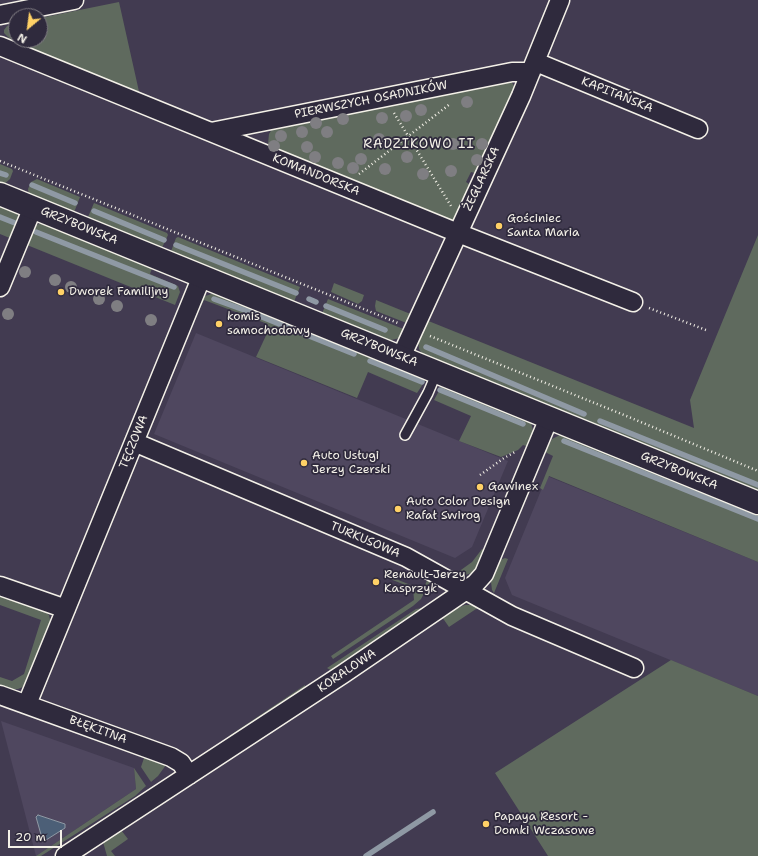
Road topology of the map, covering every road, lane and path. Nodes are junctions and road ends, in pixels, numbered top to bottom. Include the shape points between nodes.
1 (74, 0) edge
2 (560, 0) edge
3 (0, 15) edge
4 (0, 46) edge
5 (534, 67) junction
6 (388, 96) junction
7 (451, 103) dead end
8 (698, 129) dead end
9 (212, 132) junction
10 (408, 137) junction
11 (0, 160) edge
12 (345, 186) junction
13 (0, 194) edge
14 (33, 207) junction
15 (460, 228) junction
16 (202, 276) junction
17 (0, 287) edge
18 (633, 302) joint
19 (414, 329) junction
20 (706, 330) dead end
21 (401, 357) junction
22 (437, 372) junction
23 (549, 418) junction
24 (405, 434) dead end
25 (134, 442) junction
26 (519, 451) dead end
27 (758, 471) edge
28 (480, 475) dead end
29 (758, 503) edge
30 (0, 586) edge
31 (466, 591) junction
32 (66, 609) junction
33 (634, 668) dead end
34 (0, 695) edge
35 (27, 704) junction
36 (189, 775) junction
37 (65, 856) edge

1 - 3 street
2 - 5 street, ŻEGLARSKA
4 - 9 street, KOMANDORSKA
5 - 6 street, PIERWSZYCH OSADNIKÓW
5 - 8 street, KAPITAŃSKA
5 - 15 street, ŻEGLARSKA
6 - 9 street, PIERWSZYCH OSADNIKÓW
6 - 10 path via 390,106
7 - 10 path
9 - 12 street, KOMANDORSKA
10 - 12 path
10 - 15 path via 458,218
11 - 19 path
12 - 15 street, KOMANDORSKA
13 - 14 street, GRZYBOWSKA
14 - 16 street, GRZYBOWSKA
14 - 17 street
15 - 18 street, KOMANDORSKA
15 - 19 street, ŻEGLARSKA
16 - 21 street, GRZYBOWSKA
16 - 25 street, TĘCZOWA
18 - 20 path
19 - 21 street, ŻEGLARSKA
19 - 27 path
21 - 22 street, GRZYBOWSKA
22 - 23 street, GRZYBOWSKA
22 - 24 lane
23 - 29 street, GRZYBOWSKA
23 - 31 street, KORALOWA via 484,574
25 - 31 street, TURKUSOWA via 406,557
25 - 32 street, TĘCZOWA
26 - 28 path
30 - 32 street
31 - 33 street, TURKUSOWA via 512,616
31 - 36 street, KORALOWA
32 - 35 street, TĘCZOWA
34 - 35 street, BŁĘKITNA
35 - 36 street, BŁĘKITNA via 171,757 181,763
36 - 37 street, KORALOWA

